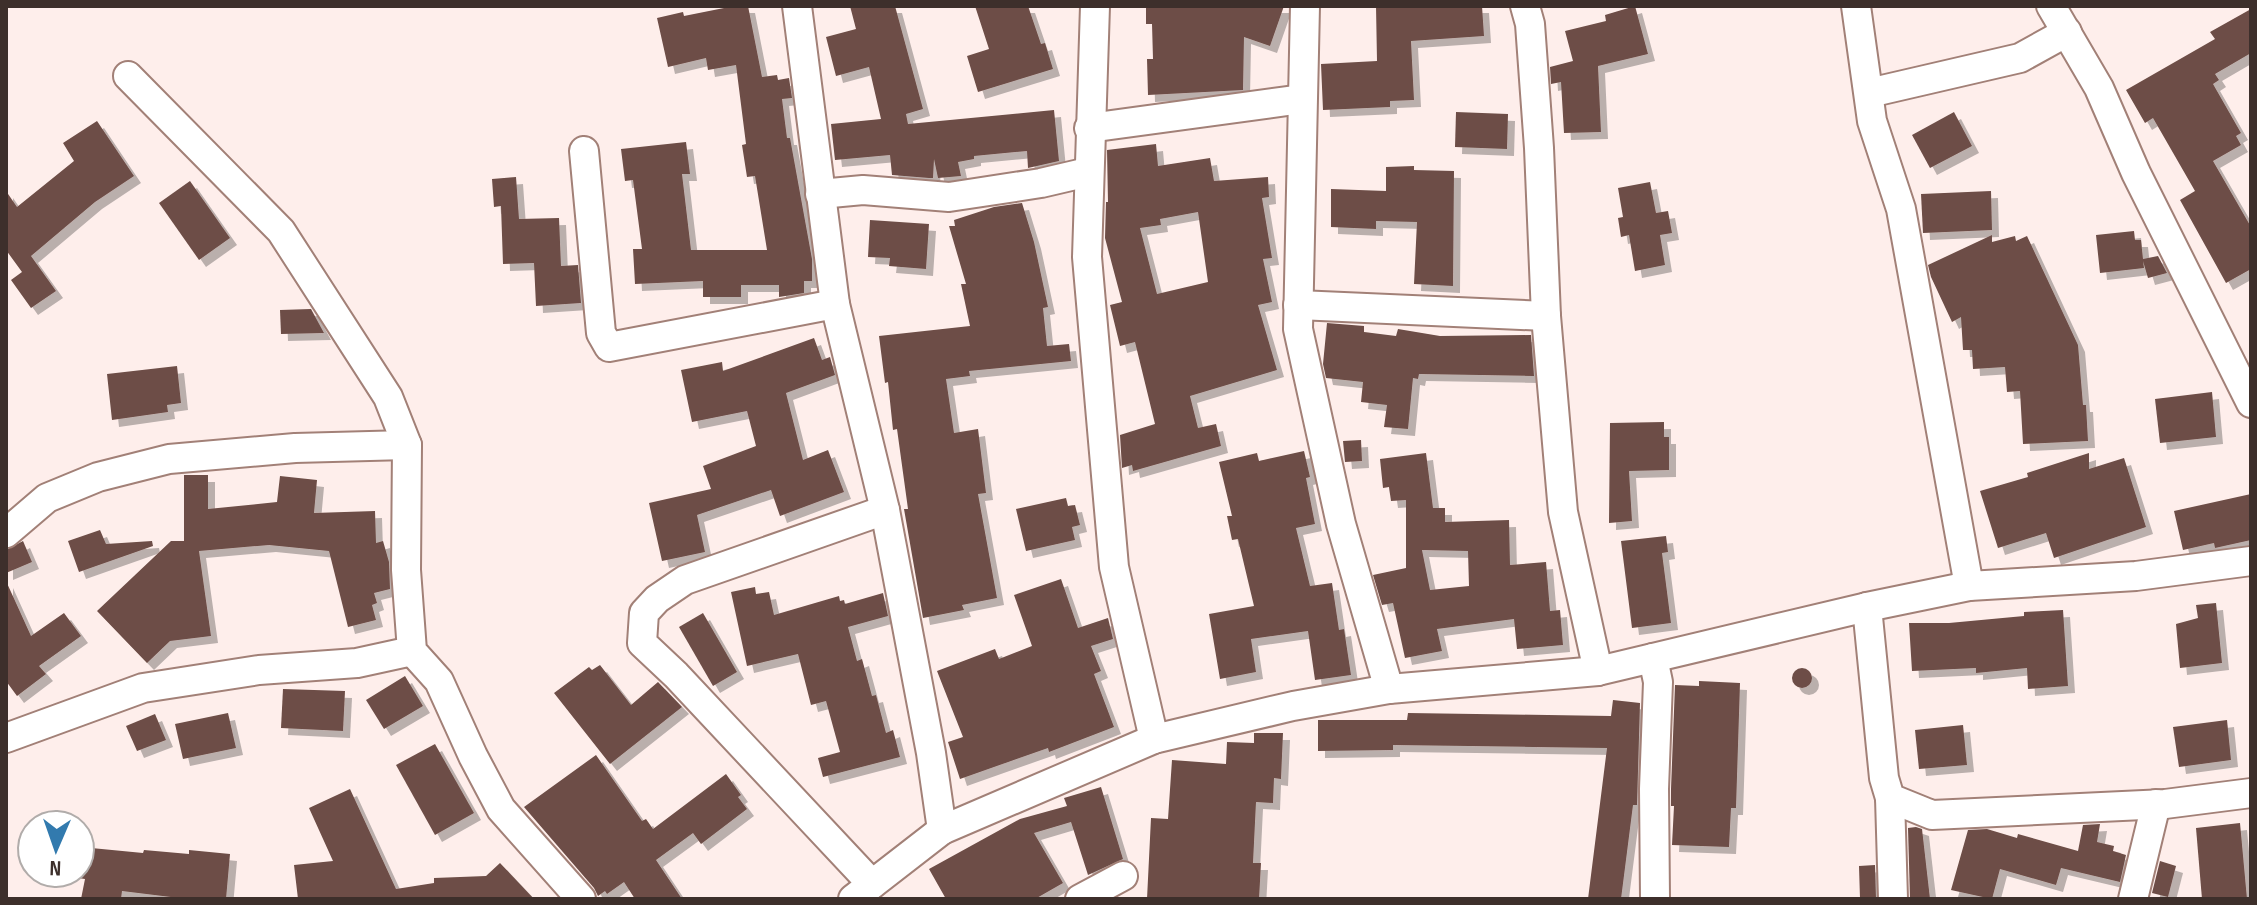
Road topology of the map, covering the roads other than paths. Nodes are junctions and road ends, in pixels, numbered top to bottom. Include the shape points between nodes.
1 (797, 6) edge
2 (1095, 6) edge
3 (1305, 6) edge
4 (1525, 6) edge
5 (1856, 6) edge
6 (2051, 6) edge
7 (2067, 32) junction
8 (128, 76) dead end
9 (1869, 93) junction
10 (1302, 99) junction
11 (1089, 128) junction
12 (584, 151) dead end
13 (1088, 172) junction
14 (820, 194) junction
15 (835, 304) junction
16 (1298, 305) junction
17 (1546, 316) junction
18 (2251, 403) edge
19 (407, 445) junction
20 (885, 510) junction
21 (6, 533) edge
22 (2251, 561) edge
23 (1969, 586) junction
24 (1867, 607) junction
25 (412, 651) junction
26 (1653, 658) junction
27 (1598, 671) junction
28 (1389, 689) junction
29 (6, 738) edge
30 (1154, 739) junction
31 (2251, 793) edge
32 (1890, 798) junction
33 (2156, 804) junction
34 (942, 830) junction
35 (1123, 876) dead end
36 (863, 892) edge
37 (1655, 898) edge
38 (581, 899) edge
39 (1080, 899) edge
40 (1893, 899) edge
41 (2133, 899) edge

1 - 14 street
2 - 11 street
3 - 10 street
4 - 17 street via 1539,148
5 - 9 street
6 - 7 street
7 - 9 street via 2020,58
7 - 18 street
8 - 19 street via 281,231 388,397
9 - 23 street via 1872,121 1901,209
10 - 11 street
10 - 16 street
11 - 13 street
12 - 15 street via 601,333 609,347
13 - 14 street via 949,197 863,190
13 - 30 street via 1087,257 1114,567
14 - 15 street
15 - 20 street
16 - 17 street
16 - 28 street via 1298,329 1341,524
17 - 27 street via 1563,512
19 - 21 street via 169,459 98,477 47,498
19 - 25 street via 406,570
20 - 34 street
20 - 36 street via 685,580 644,613 642,643 676,675
22 - 23 street via 2136,576
23 - 24 street
24 - 26 street
24 - 32 street
25 - 29 street via 357,663 259,670 143,688
25 - 38 street via 439,681 501,809
26 - 27 street
26 - 37 street via 1658,682
27 - 28 street
28 - 30 street
30 - 34 street
31 - 33 street
32 - 33 street via 1932,815
32 - 40 street
33 - 41 street
34 - 36 street
35 - 39 street

